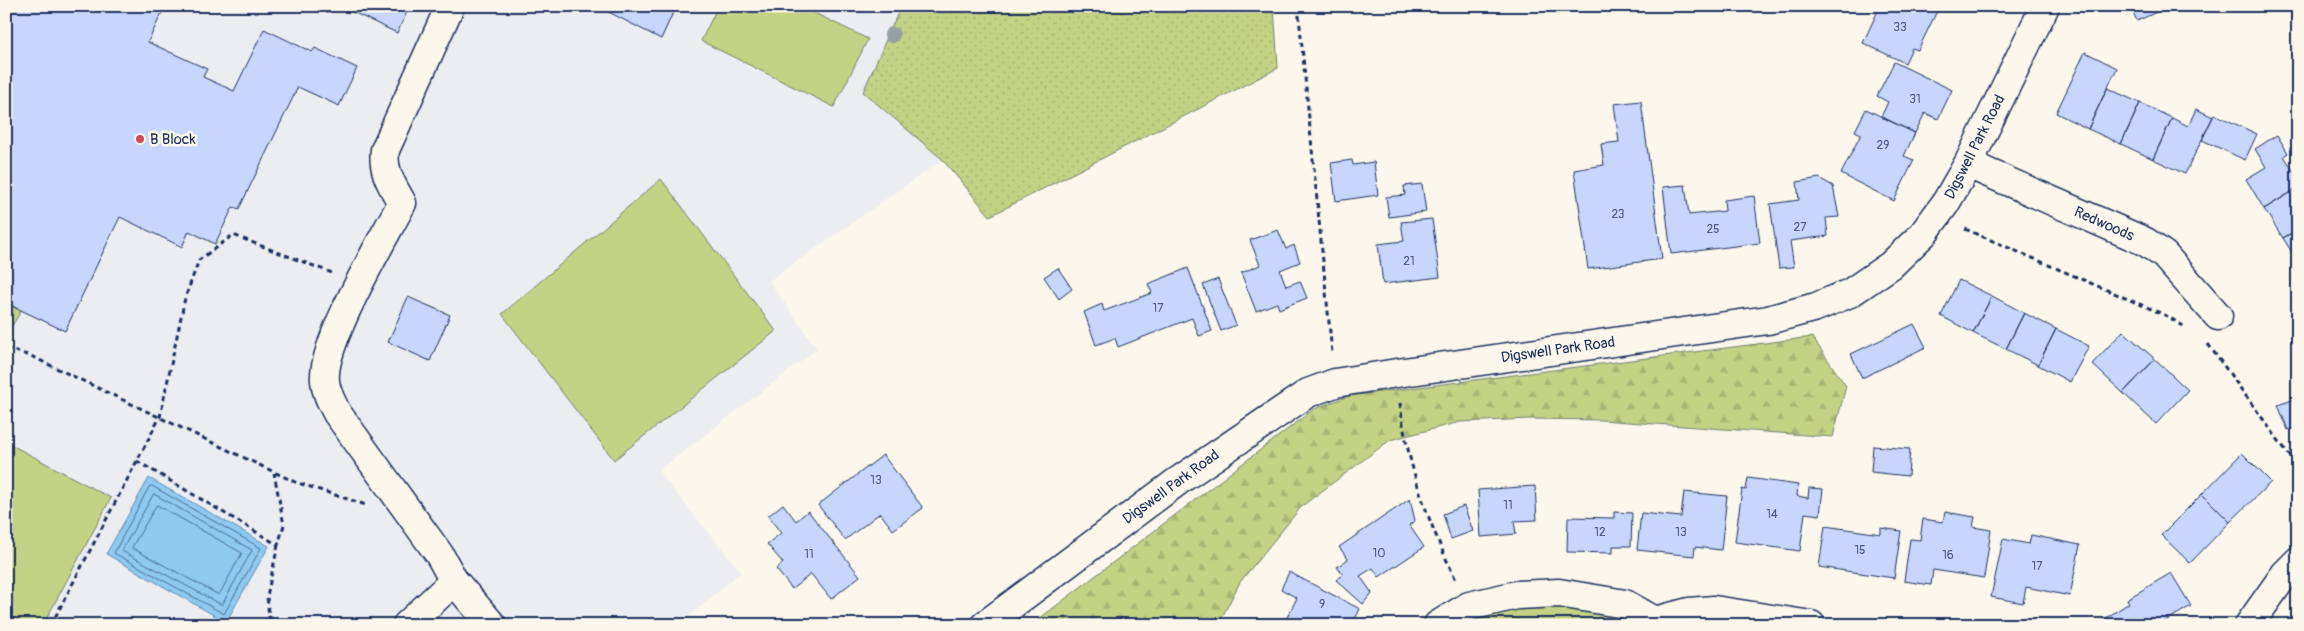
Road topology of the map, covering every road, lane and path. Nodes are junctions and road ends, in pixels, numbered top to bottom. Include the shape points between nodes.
1 (450, 6) edge
2 (1298, 6) edge
3 (2045, 6) edge
4 (1968, 164) junction
5 (1936, 217) junction
6 (360, 284) junction
7 (2218, 316) dead end
8 (2189, 330) dead end
9 (2205, 341) dead end
10 (6, 348) edge
11 (1397, 373) junction
12 (1335, 383) junction
13 (160, 417) junction
14 (137, 462) junction
15 (2298, 467) edge
16 (274, 473) junction
17 (373, 508) dead end
18 (278, 545) junction
19 (2298, 561) edge
20 (454, 581) junction
21 (1469, 606) junction
22 (1654, 623) edge
23 (51, 625) edge
24 (283, 625) edge
25 (407, 625) edge
26 (492, 625) edge
27 (985, 625) edge
28 (1438, 625) edge
29 (1810, 625) edge
30 (2249, 625) edge

1 - 6 street via 385,150 383,163 402,203
2 - 12 path
3 - 4 street, Digswell Park Road
4 - 5 street, Digswell Park Road
4 - 7 street, Redwoods via 2146,242 2164,255
5 - 8 path via 2166,314
5 - 11 street, Digswell Park Road via 1891,265 1850,293 1787,315
6 - 13 path via 233,236 199,260 185,298
6 - 20 street via 329,349 325,380 328,396 359,445 439,554
9 - 15 path
10 - 13 path via 33,357
11 - 12 street, Digswell Park Road
11 - 21 path via 1404,436 1432,531
12 - 27 street, Digswell Park Road via 1308,393 1178,481
13 - 14 path
13 - 16 path
14 - 18 path
14 - 23 path
16 - 17 path
16 - 18 path via 284,525
18 - 24 path via 267,596 269,617
19 - 30 street
20 - 25 street
20 - 26 street
21 - 22 street via 1517,595 1586,596 1625,604
21 - 28 street
22 - 29 street via 1689,612 1714,610

